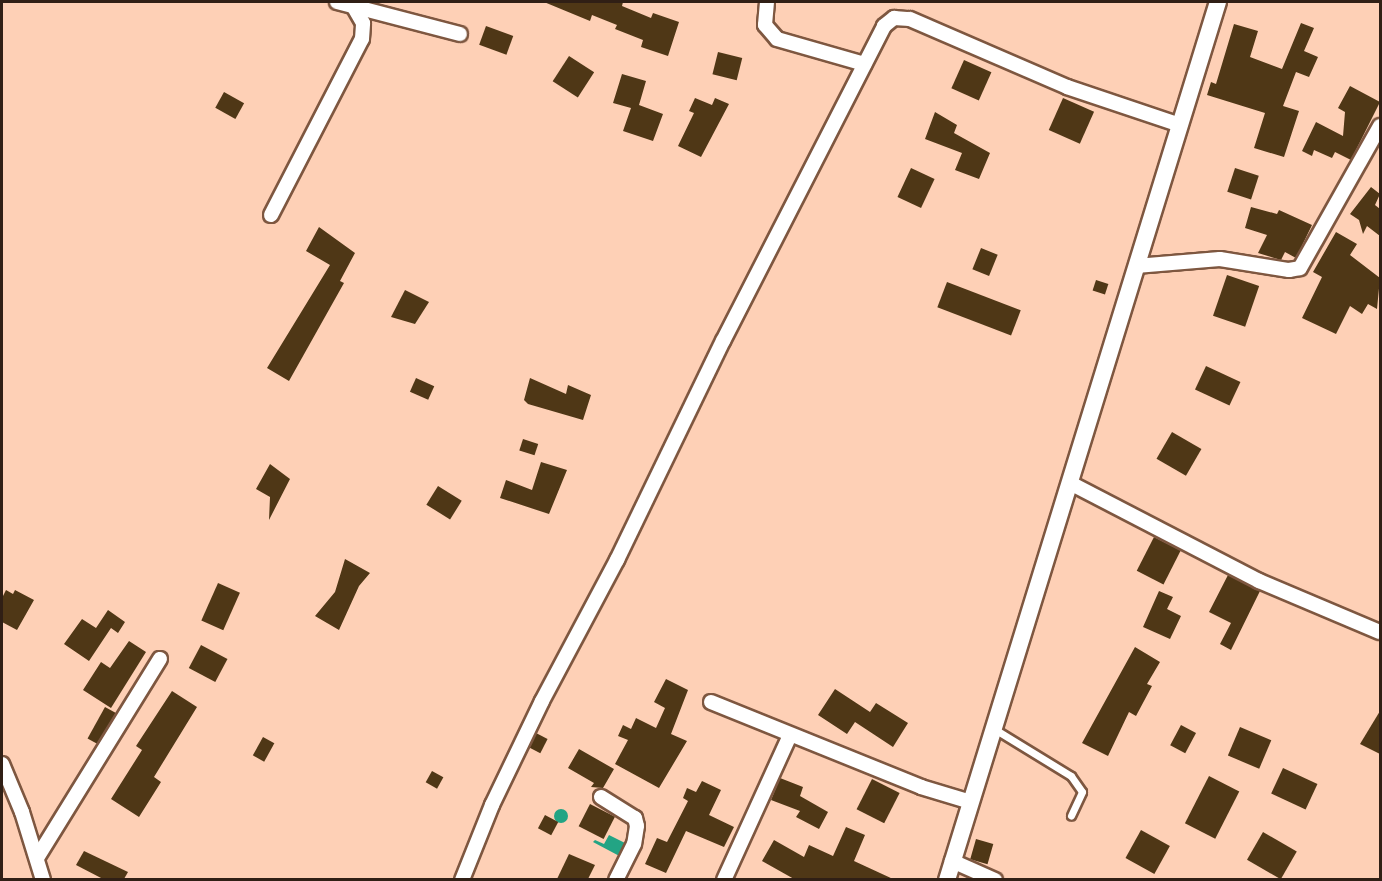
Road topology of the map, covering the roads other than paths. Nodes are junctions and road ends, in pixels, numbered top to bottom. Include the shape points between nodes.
1 (337, 2) edge
2 (767, 2) edge
3 (1218, 2) edge
4 (352, 4) junction
5 (460, 34) dead end
6 (864, 64) junction
7 (1180, 125) junction
8 (1380, 126) edge
9 (271, 216) dead end
10 (1136, 266) junction
11 (1070, 483) junction
12 (1380, 632) edge
13 (160, 659) dead end
14 (711, 702) dead end
15 (996, 730) junction
16 (790, 735) junction
17 (2, 764) edge
18 (601, 797) dead end
19 (971, 802) junction
20 (1071, 816) dead end
21 (37, 858) junction
22 (952, 861) junction
23 (43, 879) edge
24 (462, 879) edge
25 (616, 879) edge
26 (724, 879) edge
27 (946, 879) edge
28 (995, 879) edge

1 - 4 street
2 - 6 street via 765,25 777,39
3 - 7 street
4 - 5 street
4 - 9 street via 363,23 362,39
6 - 7 street via 884,26 894,18 910,19 1067,87
6 - 24 street via 617,560 542,701 479,833
7 - 10 street
8 - 10 street via 1300,268 1289,270 1220,259
10 - 11 street
11 - 12 street via 1259,581
11 - 15 street
13 - 21 street
14 - 16 street
15 - 19 street
15 - 20 lane via 1071,776 1082,792
16 - 19 street
16 - 26 street
17 - 21 street
18 - 25 street via 634,818 637,826 634,844
19 - 22 street
21 - 23 street
22 - 27 street
22 - 28 street

